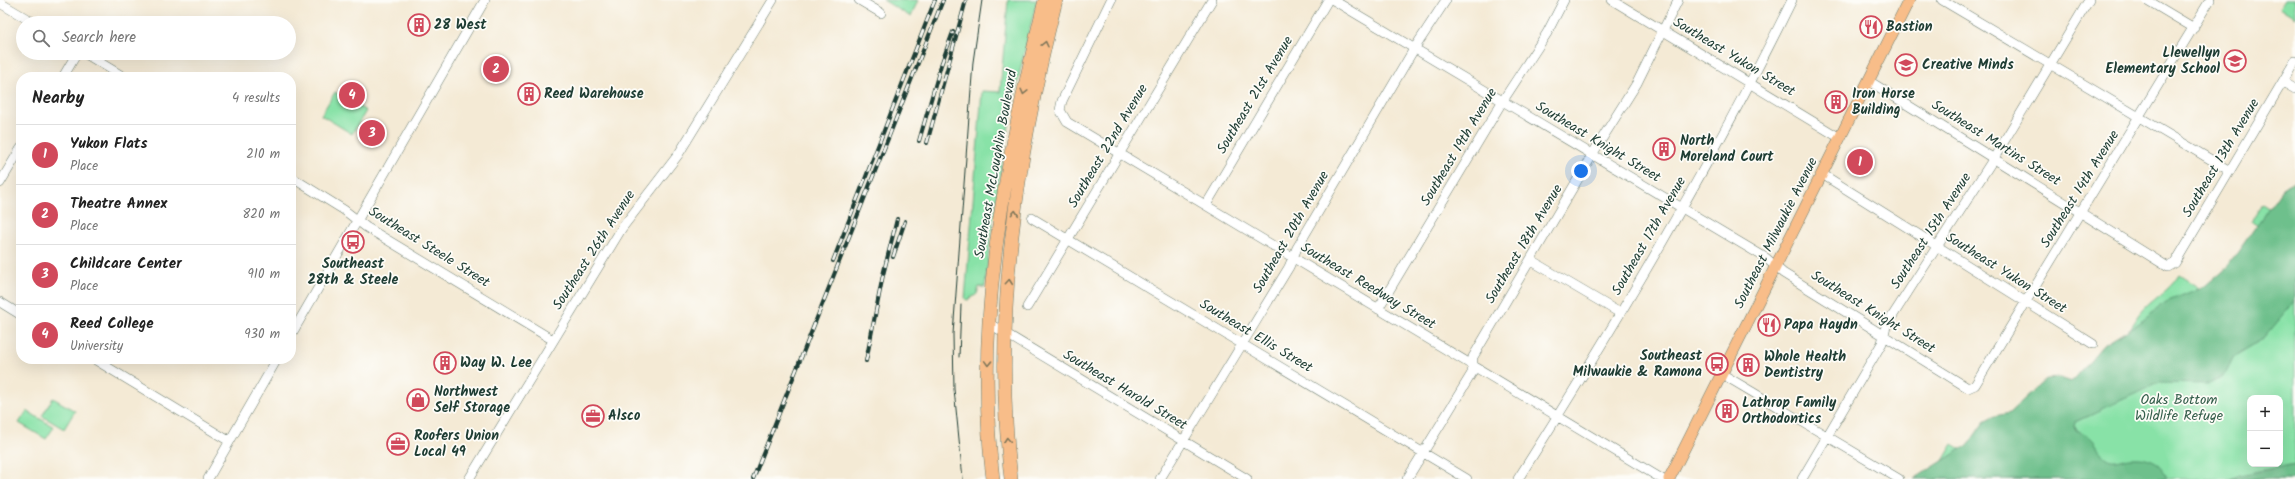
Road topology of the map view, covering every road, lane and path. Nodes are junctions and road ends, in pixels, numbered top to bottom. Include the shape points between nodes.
1 (485, 0) edge
2 (773, 0) edge
3 (860, 0) edge
4 (1045, 0) edge
5 (1056, 0) edge
6 (1111, 0) edge
7 (1212, 0) edge
8 (1328, 0) edge
9 (1333, 0) edge
10 (1446, 0) edge
11 (1564, 0) edge
12 (1612, 0) edge
13 (1678, 0) edge
14 (1792, 0) edge
15 (1909, 0) edge
16 (1942, 0) edge
17 (2089, 0) edge
18 (2147, 0) edge
19 (2210, 0) edge
20 (0, 3) edge
21 (881, 13) dead end
22 (22, 16) edge
23 (2194, 28) junction
24 (1663, 30) junction
25 (1414, 49) junction
26 (73, 60) edge
27 (96, 60) edge
28 (2295, 61) edge
29 (2051, 65) junction
30 (66, 72) edge
31 (116, 72) edge
32 (1869, 81) junction
33 (2283, 82) junction
34 (1751, 84) junction
35 (2295, 88) edge
36 (1502, 102) junction
37 (2140, 118) junction
38 (1840, 138) junction
39 (1120, 154) junction
40 (16, 156) edge
41 (1594, 156) junction
42 (1994, 158) junction
43 (2230, 172) junction
44 (1822, 174) junction
45 (296, 180) edge
46 (0, 183) edge
47 (1206, 205) junction
48 (1683, 208) junction
49 (2081, 213) junction
50 (1032, 218) dead end
51 (358, 220) junction
52 (1068, 240) junction
53 (1938, 247) junction
54 (1293, 258) junction
55 (1530, 260) junction
56 (1776, 267) junction
57 (2168, 267) joint
58 (0, 302) edge
59 (2026, 302) junction
60 (1027, 307) dead end
61 (1378, 309) junction
62 (16, 312) edge
63 (1620, 313) junction
64 (990, 324) junction
65 (296, 326) edge
66 (1006, 334) junction
67 (1884, 335) junction
68 (553, 340) junction
69 (1241, 343) junction
70 (2093, 344) dead end
71 (102, 364) edge
72 (274, 364) edge
73 (1472, 364) junction
74 (1722, 374) junction
75 (1968, 388) joint
76 (1558, 416) junction
77 (1827, 436) junction
78 (229, 441) junction
79 (1183, 441) junction
80 (1422, 453) junction
81 (208, 479) edge
82 (469, 479) edge
83 (993, 479) edge
84 (1011, 479) edge
85 (1160, 479) edge
86 (1247, 479) edge
87 (1406, 479) edge
88 (1466, 479) edge
89 (1518, 479) edge
90 (1662, 479) edge
91 (1669, 479) edge
92 (1802, 479) edge
93 (1899, 479) edge

1 - 51 street
2 - 68 street, Southeast 26th Avenue via 678,155 625,222
3 - 21 street
4 -> 64 highway, Southeast McLoughlin Boulevard via 1022,98 998,234
66 -> 5 highway, Southeast McLoughlin Boulevard via 1018,183 1035,85
6 - 39 street, Southeast Reedway Street via 1062,101 1061,115 1071,125
7 - 39 street, Southeast 22nd Avenue
8 - 47 street, Southeast 21st Avenue
9 - 25 street, Southeast Knight Street
10 - 25 street, Southeast 20th Avenue
11 - 36 street, Southeast 19th Avenue via 1547,33
12 - 24 street, Southeast Yukon Street
13 - 24 street, Southeast 18th Avenue
14 - 34 street, Southeast 17th Avenue
15 - 32 main road, Southeast Milwaukie Avenue
16 - 29 street
17 - 29 street, Southeast 15th Avenue
18 - 23 street
19 - 23 street, Southeast 14th Avenue
20 - 22 street
23 - 37 street, Southeast 14th Avenue
24 - 34 street, Southeast Yukon Street
24 - 41 street, Southeast 18th Avenue via 1637,83
25 - 36 street, Southeast Knight Street
25 - 54 street, Southeast 20th Avenue
26 - 30 street
27 - 31 street
28 - 33 street, Southeast 13th Avenue
29 - 37 street
29 - 42 street, Southeast 15th Avenue
32 - 38 main road, Southeast Milwaukie Avenue
32 - 42 street, Southeast Martins Street
33 - 35 street
33 - 43 street, Southeast 13th Avenue
34 - 38 street, Southeast Yukon Street
34 - 48 street, Southeast 17th Avenue
36 - 41 street, Southeast Knight Street
36 - 61 street, Southeast 19th Avenue
37 - 43 street
37 - 49 street, Southeast 14th Avenue
38 - 44 main road, Southeast Milwaukie Avenue
39 - 47 street, Southeast Reedway Street
39 - 52 street, Southeast 22nd Avenue
40 - 46 street
41 - 48 street, Southeast Knight Street
41 - 55 street, Southeast 18th Avenue
42 - 49 street, Southeast Martins Street
42 - 53 street, Southeast 15th Avenue
43 - 57 street, Southeast 13th Avenue via 2175,263
44 - 53 street, Southeast Yukon Street
44 - 56 main road, Southeast Milwaukie Avenue
45 - 51 street, Southeast Steele Street
47 - 54 street, Southeast Reedway Street
48 - 56 street, Southeast Knight Street via 1766,258
48 - 63 street, Southeast 17th Avenue
49 - 57 street, Southeast Martins Street
49 - 59 street, Southeast 14th Avenue
50 - 52 street, Southeast Ellis Street
51 - 65 street
51 - 68 street, Southeast Steele Street
52 - 60 street, Southeast 22nd Avenue
52 - 69 street, Southeast Ellis Street
53 - 59 street, Southeast Yukon Street
53 - 67 street, Southeast 15th Avenue via 1886,326
54 - 61 street, Southeast Reedway Street
54 - 69 street, Southeast 20th Avenue
55 - 63 street
55 - 73 street, Southeast 18th Avenue via 1473,357
56 - 67 street, Southeast Knight Street
56 - 74 main road, Southeast Milwaukie Avenue
58 - 62 street
59 - 70 street, Southeast Yukon Street
59 - 75 street, Southeast 14th Avenue via 1975,385
61 - 73 street, Southeast Reedway Street
63 - 76 street, Southeast 17th Avenue
64 - 66 street, Southeast Harold Street
64 -> 83 highway, Southeast McLoughlin Boulevard via 988,404
66 - 79 street, Southeast Harold Street
84 -> 66 highway, Southeast McLoughlin Boulevard via 1005,408
67 - 75 street, Southeast Knight Street
67 - 77 street, Southeast 15th Avenue via 1882,343
68 - 82 street, Southeast 26th Avenue
69 - 79 street, Southeast 20th Avenue
69 - 80 street, Southeast Ellis Street
71 - 78 street
72 - 78 street
73 - 76 street, Southeast Reedway Street
73 - 80 street, Southeast 18th Avenue via 1472,373
74 - 77 street
74 - 91 main road, Southeast Milwaukie Avenue
76 - 89 street, Southeast 17th Avenue
76 - 90 street, Southeast Reedway Street
77 - 92 street, Southeast 15th Avenue
77 - 93 street
78 - 81 street
79 - 85 street, Southeast 20th Avenue
79 - 86 street, Southeast Harold Street
80 - 87 street, Southeast 18th Avenue
80 - 88 street, Southeast Ellis Street

